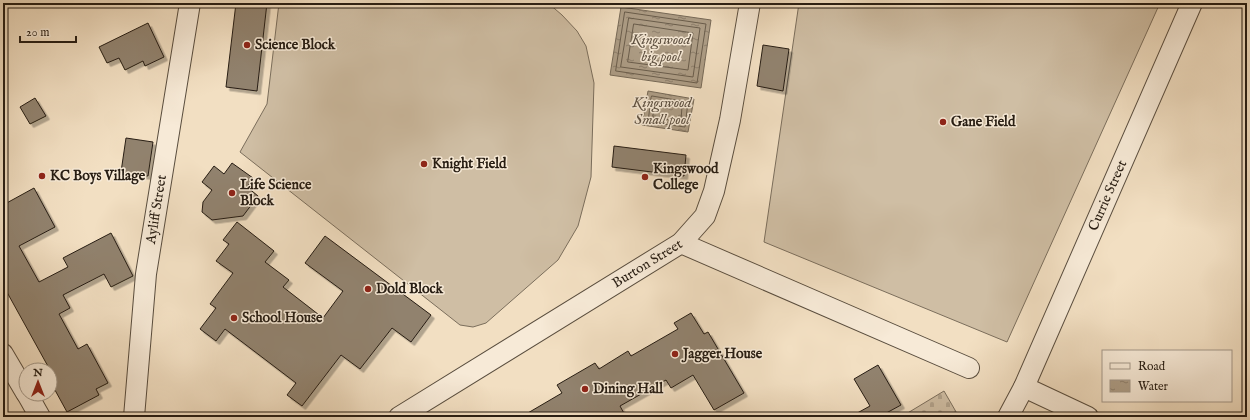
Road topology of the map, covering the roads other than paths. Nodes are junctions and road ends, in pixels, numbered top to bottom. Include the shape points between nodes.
1 (190, 3) edge
2 (750, 3) edge
3 (1192, 3) edge
4 (681, 243) junction
5 (3, 354) edge
6 (969, 368) dead end
7 (18, 380) edge
8 (1024, 387) junction
9 (31, 402) edge
10 (40, 417) edge
11 (134, 417) edge
12 (398, 417) edge
13 (1008, 417) edge
14 (1088, 417) edge

1 - 11 street, Ayliff Street via 146,274
2 - 4 street, Burton Street via 730,120 714,191 705,216
3 - 8 street, Currie Street
4 - 6 street
4 - 12 street, Burton Street
5 - 7 street
8 - 13 street, Currie Street
8 - 14 street
9 - 10 street

